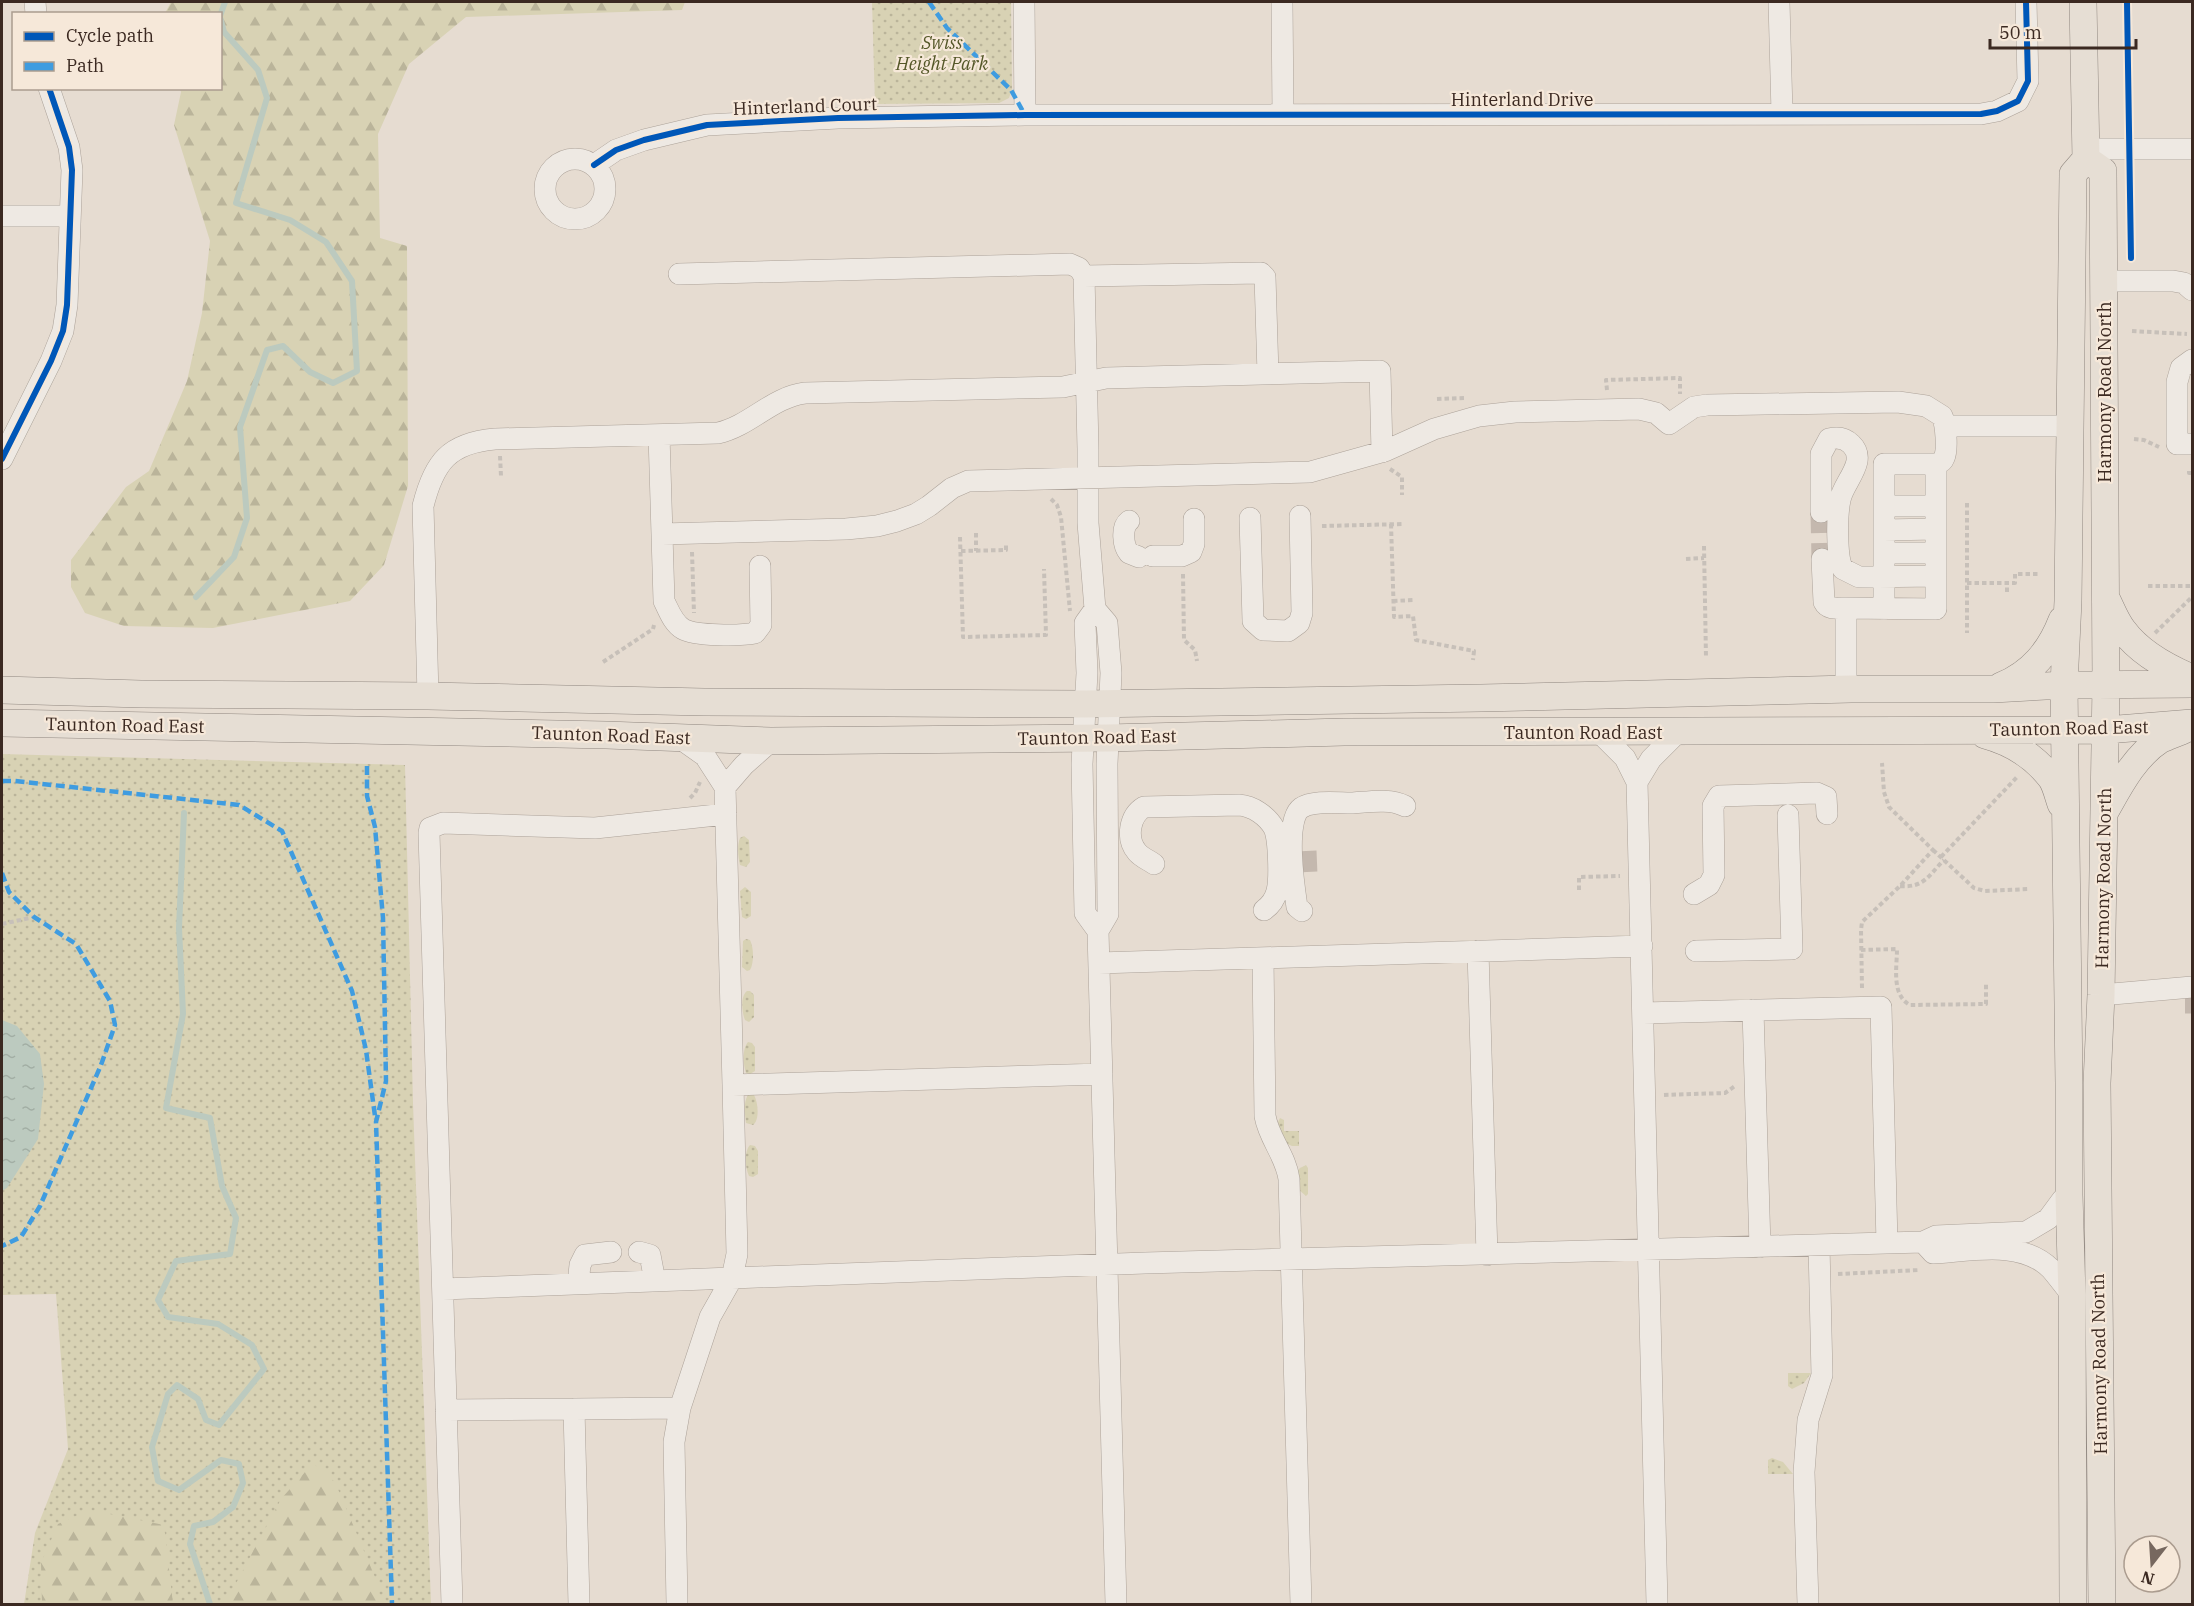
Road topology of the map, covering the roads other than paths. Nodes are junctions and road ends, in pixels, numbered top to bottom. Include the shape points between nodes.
1 (1024, 2) edge
2 (1282, 2) edge
3 (1779, 2) edge
4 (2026, 2) edge
5 (2083, 2) edge
6 (51, 90) edge
7 (1782, 113) junction
8 (1283, 114) junction
9 (1025, 115) junction
10 (2193, 149) edge
11 (2086, 154) junction
12 (594, 165) dead end
13 (2, 216) edge
14 (70, 216) junction
15 (679, 273) dead end
16 (1084, 276) junction
17 (2103, 281) junction
18 (2193, 290) edge
19 (2193, 360) edge
20 (1268, 374) junction
21 (1086, 382) junction
22 (1946, 426) junction
23 (2071, 426) junction
24 (659, 435) junction
25 (2193, 444) edge
26 (1382, 452) junction
27 (2, 459) edge
28 (1821, 461) junction
29 (1936, 464) junction
30 (1088, 477) junction
31 (1849, 479) junction
32 (1884, 502) junction
33 (1936, 506) junction
34 (1821, 512) tunnel mouth
35 (1300, 516) dead end
36 (1250, 518) dead end
37 (1194, 519) dead end
38 (1128, 521) dead end
39 (1936, 529) junction
40 (1884, 530) junction
41 (662, 534) junction
42 (760, 550) junction
43 (1884, 553) junction
44 (1936, 553) junction
45 (1822, 559) tunnel mouth
46 (1883, 576) junction
47 (1936, 576) junction
48 (2105, 596) junction
49 (2068, 602) junction
50 (1846, 609) junction
51 (1884, 609) junction
52 (2193, 678) edge
53 (2106, 684) junction
54 (2193, 684) edge
55 (2064, 685) junction
56 (2, 690) edge
57 (1846, 690) junction
58 (1993, 690) junction
59 (428, 696) junction
60 (1097, 703) junction
61 (2, 723) edge
62 (2193, 725) edge
63 (1966, 730) junction
64 (2064, 730) junction
65 (2106, 730) junction
66 (1599, 732) junction
67 (1678, 732) junction
68 (678, 737) junction
69 (1096, 738) junction
70 (771, 741) junction
71 (1637, 782) junction
72 (725, 787) junction
73 (1311, 805) junction
74 (1405, 806) dead end
75 (726, 814) junction
76 (1827, 814) dead end
77 (2103, 814) junction
78 (1788, 815) dead end
79 (2065, 816) junction
80 (1306, 851) tunnel mouth
81 (1155, 864) dead end
82 (1307, 875) tunnel mouth
83 (1694, 894) dead end
84 (1269, 905) dead end
85 (1642, 946) junction
86 (1479, 951) junction
87 (1696, 951) dead end
88 (1263, 958) junction
89 (1099, 963) junction
90 (2101, 995) junction
91 (2189, 995) tunnel mouth
92 (1753, 1010) junction
93 (1643, 1013) junction
94 (1102, 1074) junction
95 (2097, 1083) junction
96 (2069, 1084) junction
97 (733, 1085) junction
98 (2068, 1195) junction
99 (1923, 1242) junction
100 (1887, 1243) junction
101 (1819, 1245) junction
102 (1760, 1247) junction
103 (1649, 1251) junction
104 (611, 1252) dead end
105 (639, 1252) dead end
106 (1487, 1255) junction
107 (1293, 1260) junction
108 (1107, 1265) junction
109 (732, 1278) junction
110 (655, 1281) junction
111 (578, 1284) junction
112 (442, 1289) junction
113 (2072, 1295) junction
114 (680, 1408) junction
115 (574, 1409) junction
116 (446, 1410) junction
117 (453, 1605) edge
118 (579, 1605) edge
119 (677, 1605) edge
120 (1116, 1605) edge
121 (1301, 1605) edge
122 (1657, 1605) edge
123 (1808, 1605) edge
124 (2073, 1605) edge
125 (2102, 1605) edge

1 - 9 street
2 - 8 street
3 - 7 street
4 - 7 street, Hinterland Drive via 2028,81 2018,101 1981,114
5 - 11 main road, Harmony Road North
6 - 14 street via 72,159
7 - 8 street, Hinterland Drive
8 - 9 street, Hinterland Drive
9 - 12 street, Hinterland Court via 707,125 644,140 616,150
10 - 11 street
11 - 17 main road, Harmony Road North via 2103,171
11 - 23 main road, Harmony Road North via 2073,174
13 - 14 street
14 - 27 street via 63,332
15 - 16 street via 1070,264
16 - 20 street via 1261,273 1265,277
16 - 21 street
17 - 18 street via 2173,281
17 - 48 main road, Harmony Road North
19 - 25 street via 2181,368 2177,382 2177,444
20 - 21 street via 1106,378
20 - 26 street via 1380,371
21 - 24 street via 1054,387 798,394 727,431
21 - 30 street
22 - 23 street
22 - 26 street via 1933,409 1898,402 1703,405 1669,424 1656,413 1639,409 1515,412 1449,424
22 - 29 street via 1945,458
23 - 49 main road, Harmony Road North
24 - 41 street
24 - 59 street via 482,440 457,448 443,459 430,483 422,516
26 - 30 street via 1310,472
28 - 31 street
28 - 31 street via 1829,439 1840,438 1850,443 1857,461
28 - 34 street
29 - 32 street via 1884,464
29 - 33 street
30 - 42 street via 968,480 916,514
30 - 60 street via 1095,609 1107,623 1110,672
31 - 32 street
31 - 46 street via 1840,500 1840,564 1854,576
32 - 33 street
32 - 40 street
33 - 39 street
35 - 36 street via 1302,613 1296,627 1288,631 1263,630 1253,621
37 - 38 street via 1194,544 1191,552 1182,556 1129,554 1124,526
39 - 40 street
39 - 44 street
40 - 43 street
41 - 42 street
41 - 42 street via 659,611 690,631 755,633 761,625
43 - 44 street
43 - 46 street
44 - 47 street
45 - 50 street via 1824,602 1834,609
46 - 47 street
46 - 51 street
47 - 51 street via 1936,609
48 - 52 main road via 2123,630 2142,649 2171,669
48 - 53 main road, Harmony Road North
49 - 55 main road, Harmony Road North
49 - 58 main road via 2044,656 2028,671
50 - 51 street
50 - 57 street
53 - 54 main road, Taunton Road East
53 - 55 main road, Taunton Road East
53 - 65 main road, Harmony Road North
55 - 58 main road, Taunton Road East
55 - 64 main road, Harmony Road North
56 - 59 main road, Taunton Road East
57 - 58 main road, Taunton Road East
57 - 60 main road, Taunton Road East
59 - 60 main road, Taunton Road East via 704,702
60 - 69 street
61 - 68 main road, Taunton Road East
62 - 65 main road, Taunton Road East
62 - 77 main road via 2160,740 2139,758
63 - 64 main road, Taunton Road East
63 - 67 main road, Taunton Road East
63 - 79 main road via 2000,739 2029,755 2052,779
64 - 65 main road, Taunton Road East
64 - 79 main road, Harmony Road North
65 - 77 main road, Harmony Road North
66 - 67 main road, Taunton Road East
66 - 69 main road, Taunton Road East via 1344,732
66 - 71 street via 1621,754
67 - 71 street via 1651,759
68 - 70 main road, Taunton Road East
68 - 72 street via 705,756
69 - 70 main road, Taunton Road East
69 - 89 street via 1086,913 1098,931
70 - 72 street
71 - 85 street
72 - 75 street
73 - 74 street via 1389,802
73 - 80 street via 1305,816
73 - 82 street via 1298,811 1292,824 1297,906 1305,911
75 - 97 street
75 - 112 street via 595,828 442,823 430,828
76 - 83 street via 1826,796 1817,793 1719,796 1713,806 1714,875 1709,885
77 - 90 main road, Harmony Road North
78 - 87 street via 1792,949
79 - 96 main road, Harmony Road North
81 - 84 street via 1141,856 1132,842 1132,821 1144,807 1244,805 1257,810 1276,834 1278,886
85 - 86 street
85 - 93 street
86 - 88 street
86 - 106 street
88 - 89 street
88 - 107 street via 1266,1116 1287,1168
89 - 94 street
90 - 91 street
90 - 95 main road, Harmony Road North
92 - 93 street
92 - 100 street via 1881,1007
92 - 102 street
93 - 103 street
94 - 97 street
94 - 108 street
95 - 96 main road
95 - 125 main road, Harmony Road North
96 - 98 main road, Harmony Road North
97 - 109 street via 737,1254
98 - 99 street via 2048,1220 2026,1232 1936,1236
98 - 113 main road, Harmony Road North
99 - 100 street
99 - 113 street via 1933,1253 2021,1251 2050,1269
100 - 101 street
101 - 102 street
101 - 123 street via 1822,1376 1808,1420 1804,1472
102 - 103 street
103 - 106 street
103 - 122 street
104 - 111 street via 585,1255
105 - 110 street via 650,1255
106 - 107 street
107 - 108 street
107 - 121 street
108 - 109 street
108 - 120 street
109 - 110 street
109 - 114 street via 710,1317
110 - 111 street
111 - 112 street
112 - 116 street
113 - 124 main road, Harmony Road North
114 - 115 street
114 - 119 street via 674,1442
115 - 116 street
115 - 118 street
116 - 117 street

